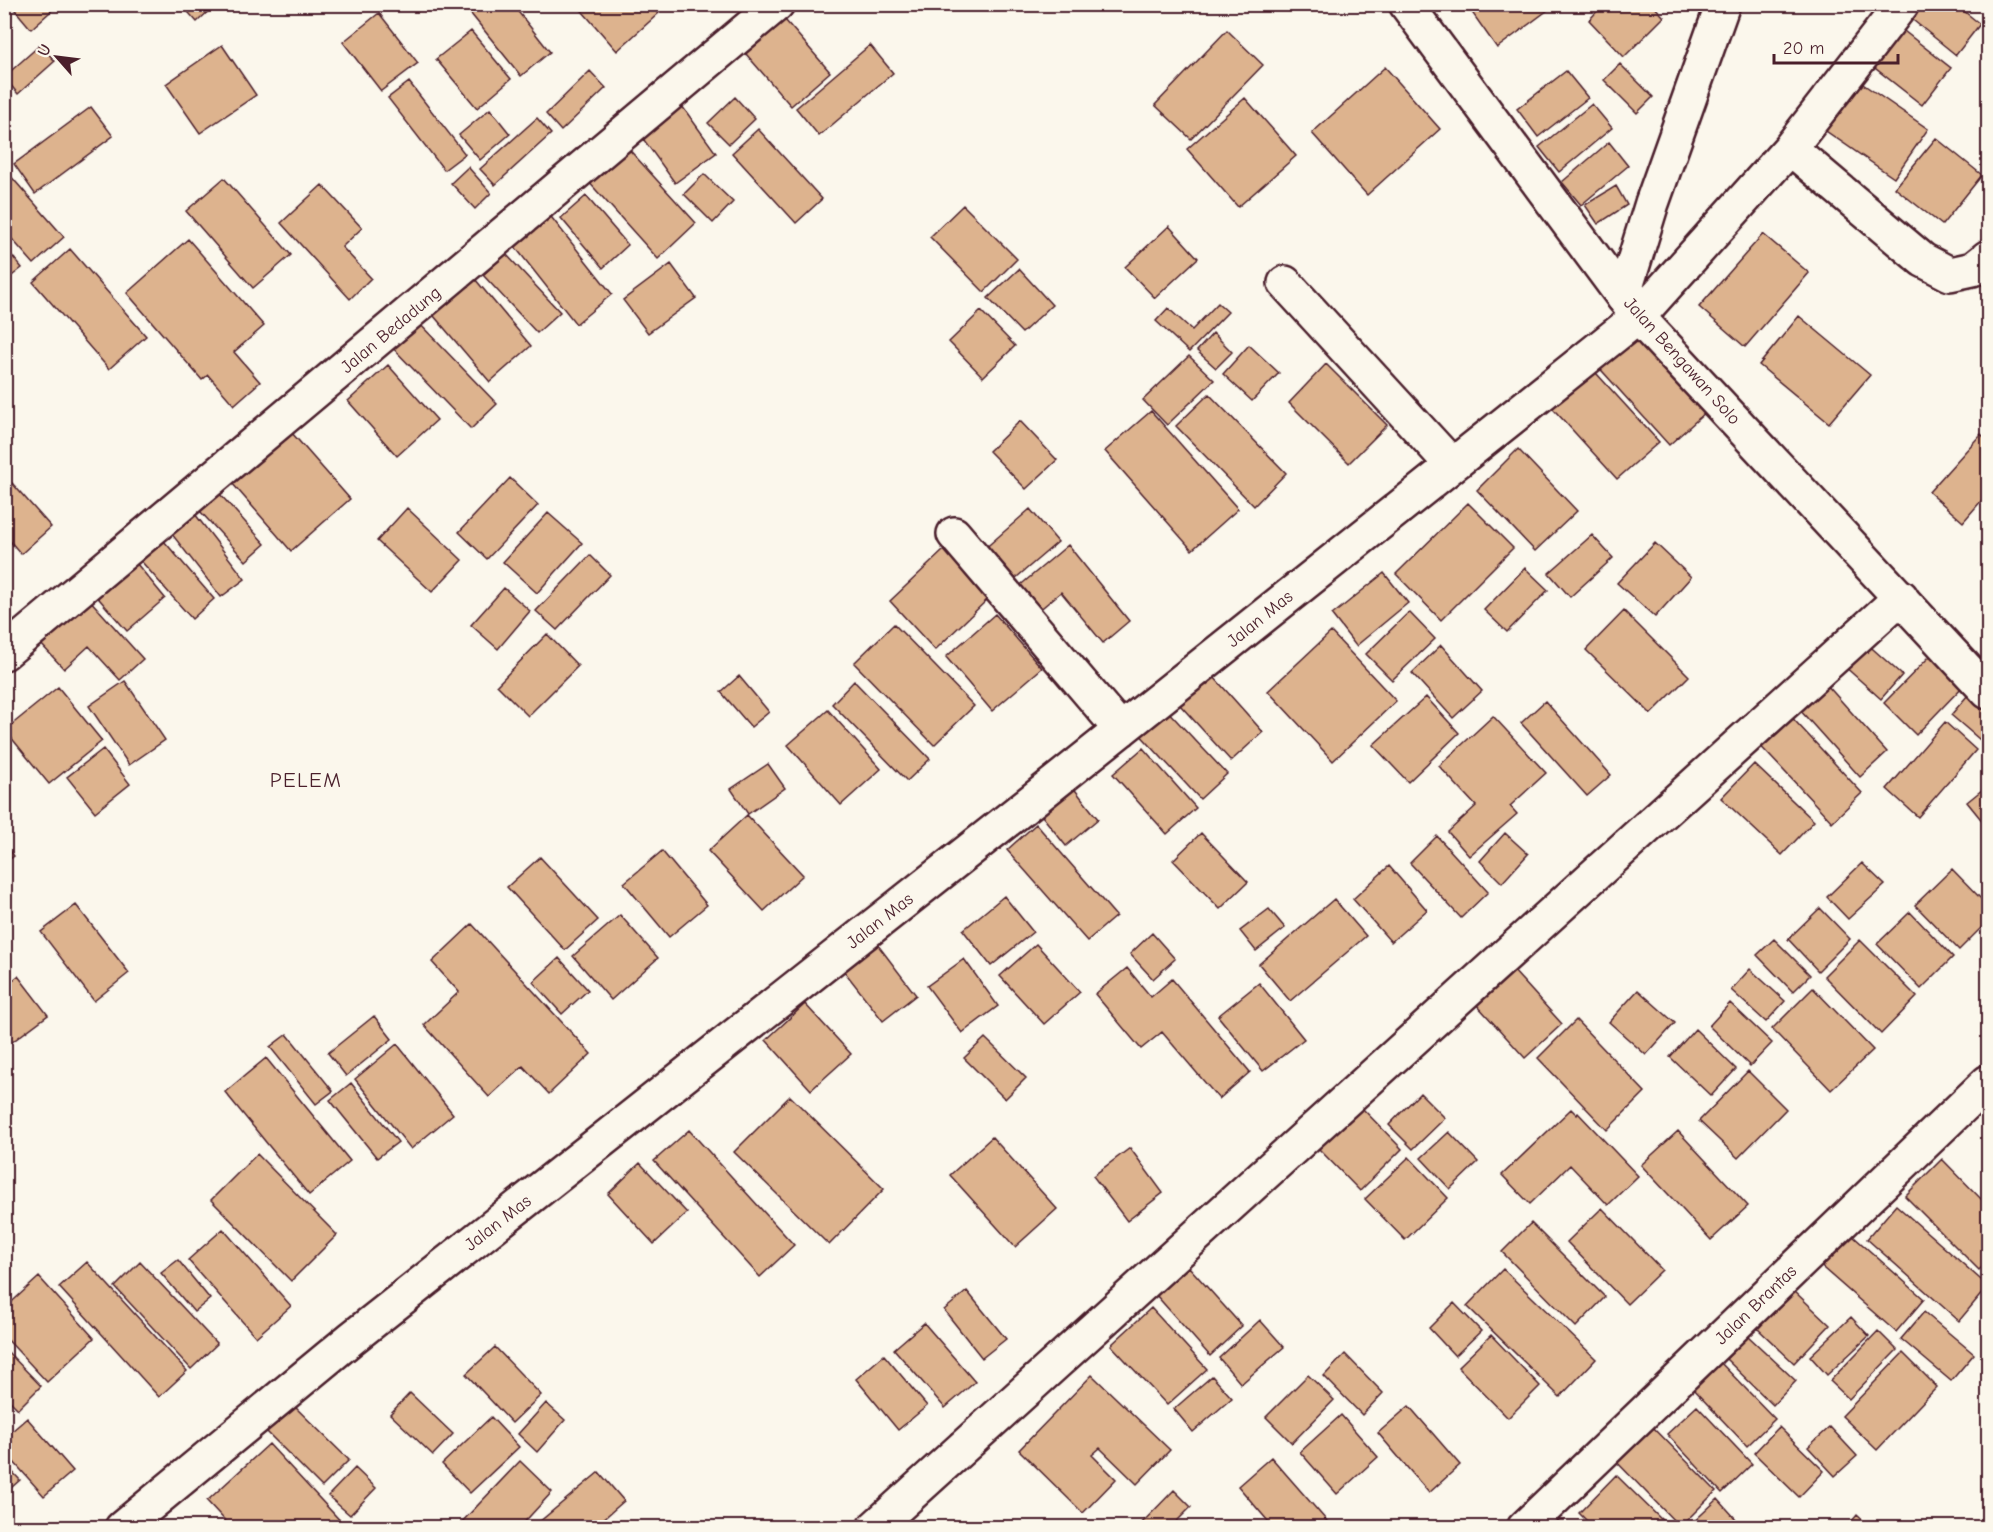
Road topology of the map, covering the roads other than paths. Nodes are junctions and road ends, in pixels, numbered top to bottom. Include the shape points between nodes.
1 (777, 4) edge
2 (1406, 4) edge
3 (1723, 4) edge
4 (1902, 4) edge
5 (1790, 148) junction
6 (1989, 257) edge
7 (1285, 283) dead end
8 (1631, 307) junction
9 (1452, 465) junction
10 (954, 534) dead end
11 (1901, 597) junction
12 (4, 653) edge
13 (1989, 692) edge
14 (1121, 730) junction
15 (1989, 1082) edge
16 (122, 1527) edge
17 (874, 1527) edge
18 (1524, 1527) edge

1 - 12 street, Jalan Bedadung
2 - 8 street, Jalan Bengawan Solo
3 - 8 street via 1652,203
4 - 5 street, Jalan Mas
5 - 6 street via 1923,260 1950,274 1973,269
5 - 8 street, Jalan Mas
7 - 9 street
8 - 9 street, Jalan Mas
8 - 11 street, Jalan Bengawan Solo
9 - 14 street, Jalan Mas
10 - 14 street
11 - 13 street, Jalan Bengawan Solo
11 - 17 street
14 - 16 street, Jalan Mas via 352,1338
15 - 18 street, Jalan Brantas

